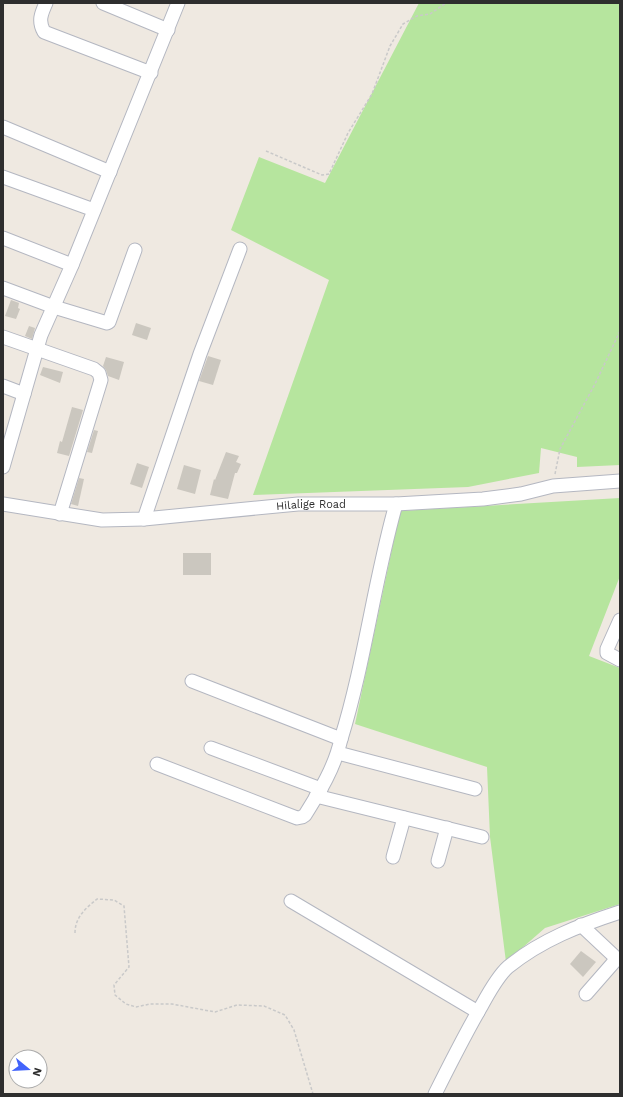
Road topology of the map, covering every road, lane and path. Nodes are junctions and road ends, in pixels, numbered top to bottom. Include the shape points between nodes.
1 (46, 3) edge
2 (103, 3) edge
3 (178, 3) edge
4 (446, 3) edge
5 (168, 30) junction
6 (151, 73) junction
7 (3, 127) edge
8 (266, 151) dead end
9 (110, 172) junction
10 (3, 177) edge
11 (94, 210) junction
12 (3, 238) edge
13 (240, 249) dead end
14 (135, 250) dead end
15 (72, 264) junction
16 (3, 288) edge
17 (54, 306) junction
18 (620, 331) edge
19 (3, 336) edge
20 (37, 349) junction
21 (3, 386) edge
22 (24, 394) junction
23 (8, 433) edge
24 (3, 467) edge
25 (620, 481) edge
26 (553, 486) junction
27 (3, 504) edge
28 (396, 504) junction
29 (60, 514) junction
30 (144, 519) junction
31 (620, 620) edge
32 (620, 660) edge
33 (192, 681) dead end
34 (341, 739) junction
35 (211, 748) dead end
36 (338, 753) junction
37 (157, 764) dead end
38 (475, 789) dead end
39 (318, 793) junction
40 (404, 818) junction
41 (447, 828) junction
42 (482, 837) dead end
43 (393, 857) dead end
44 (438, 861) dead end
45 (290, 901) dead end
46 (620, 912) edge
47 (580, 925) junction
48 (74, 933) dead end
49 (586, 994) dead end
50 (478, 1012) junction
51 (313, 1094) edge
52 (435, 1094) edge

1 - 6 street via 40,16 40,25 44,32
2 - 5 street
3 - 5 street
4 - 8 path via 430,14 417,16 402,24 390,46 372,94 348,133 329,174 322,175
5 - 6 street
6 - 9 street
7 - 9 street
9 - 11 street
10 - 11 street
11 - 15 street
12 - 15 street
13 - 30 street via 200,354
14 - 17 street via 109,322 104,323
15 - 17 street
16 - 17 street
17 - 20 street
18 - 26 path via 560,449
19 - 20 street
20 - 22 street
20 - 29 street via 94,369 99,373 101,380
21 - 22 street
22 - 23 street
23 - 24 street
25 - 26 street, Hilalige Road
26 - 28 street, Hilalige Road via 521,494 483,499
27 - 29 street, Hilalige Road
28 - 30 street, Hilalige Road via 298,504
28 - 34 street via 387,533 351,707
29 - 30 street, Hilalige Road via 102,520
31 - 32 street via 607,653
33 - 34 street
34 - 36 street
35 - 39 street
36 - 38 street
36 - 39 street
37 - 39 street via 297,818 305,815
39 - 40 street
40 - 41 street
40 - 43 street
41 - 42 street
41 - 44 street
45 - 50 street
46 - 47 street
47 - 49 street via 615,959
47 - 50 street via 545,942 507,968
48 - 51 path via 75,924 86,908 98,899 114,900 124,906 129,967 114,985 115,995 126,1004 136,1007 172,1004 216,1012 237,1005 264,1006 285,1015 294,1030
50 - 52 street

